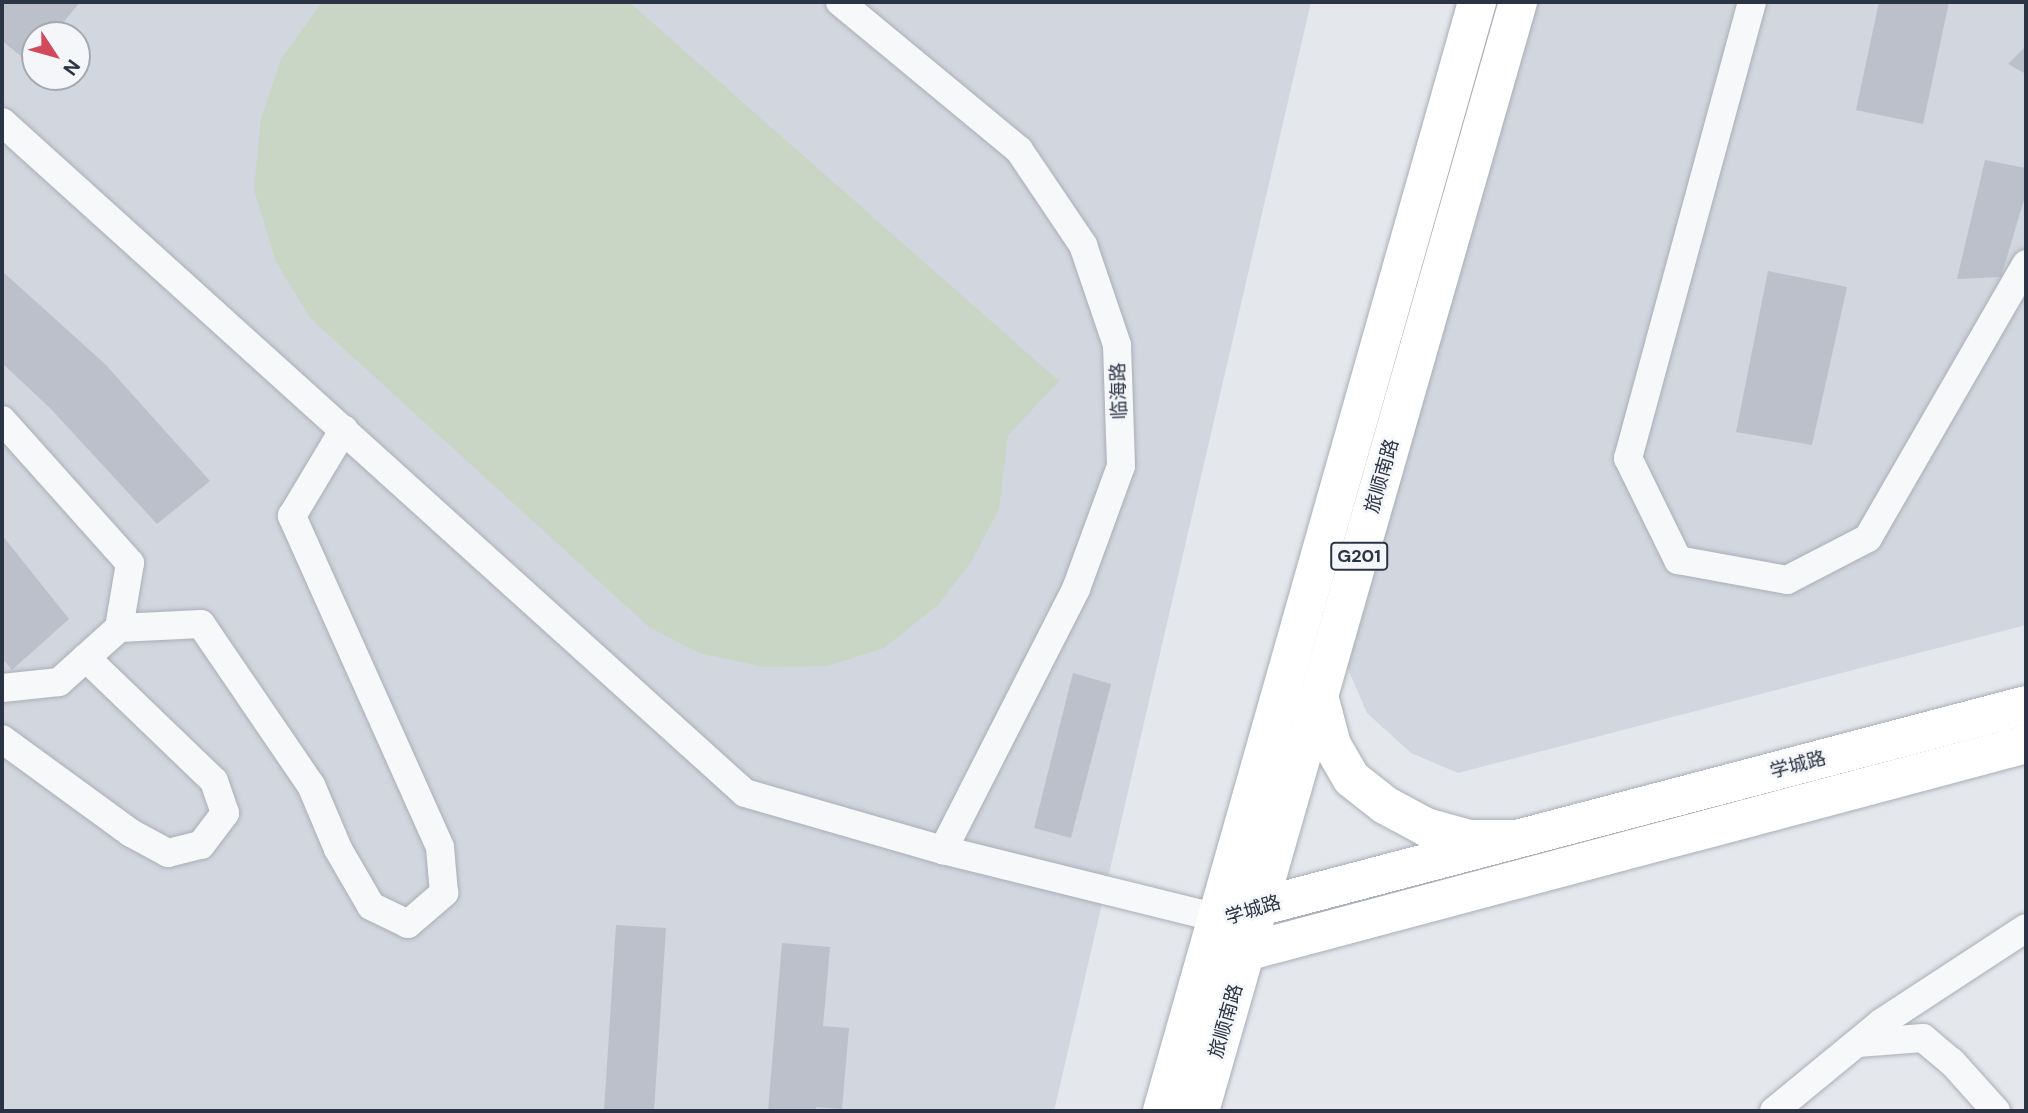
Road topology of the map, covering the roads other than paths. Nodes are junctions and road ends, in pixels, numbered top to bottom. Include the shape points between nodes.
1 (840, 2) edge
2 (1477, 2) edge
3 (1518, 2) edge
4 (1752, 2) edge
5 (2, 122) edge
6 (2026, 264) edge
7 (2, 420) edge
8 (344, 429) junction
9 (119, 628) junction
10 (86, 657) junction
11 (2, 688) edge
12 (1319, 696) junction
13 (2026, 705) edge
14 (2, 739) edge
15 (2026, 744) edge
16 (1516, 839) junction
17 (943, 850) junction
18 (1259, 907) junction
19 (1217, 918) junction
20 (2026, 928) edge
21 (1246, 952) junction
22 (1858, 1043) junction
23 (1162, 1111) edge
24 (1200, 1111) edge
25 (1774, 1111) edge
26 (1996, 1111) edge

1 - 17 street, 临海路 via 1019,150 1083,245 1117,345 1121,466 1076,589
2 - 19 main road, 旅顺南路 / G201
3 - 12 main road, 旅顺南路 / G201
4 - 6 street via 1628,457 1678,560 1787,580 1868,538
5 - 8 street
7 - 9 street via 130,563
8 - 9 street via 292,516 440,847 444,893 408,924 371,906 338,849 311,785 201,624
8 - 17 street via 745,793
9 - 10 street
10 - 11 street via 59,682
10 - 14 street via 214,781 225,813 201,845 168,853 131,833
12 - 16 main road via 1332,745 1352,779 1384,805 1426,827 1469,839
12 - 18 main road, 旅顺南路 / G201
13 - 16 main road, 学城路
15 - 21 main road, 学城路
16 - 18 main road, 学城路
17 - 19 street
18 - 19 main road, 学城路
18 - 21 main road, 旅顺南路 / G201
19 - 21 main road, 学城路
19 - 23 main road, 旅顺南路 / G201
20 - 22 street via 1881,1023
21 - 24 main road, 旅顺南路 / G201
22 - 25 street
22 - 26 street via 1923,1038 1952,1062

